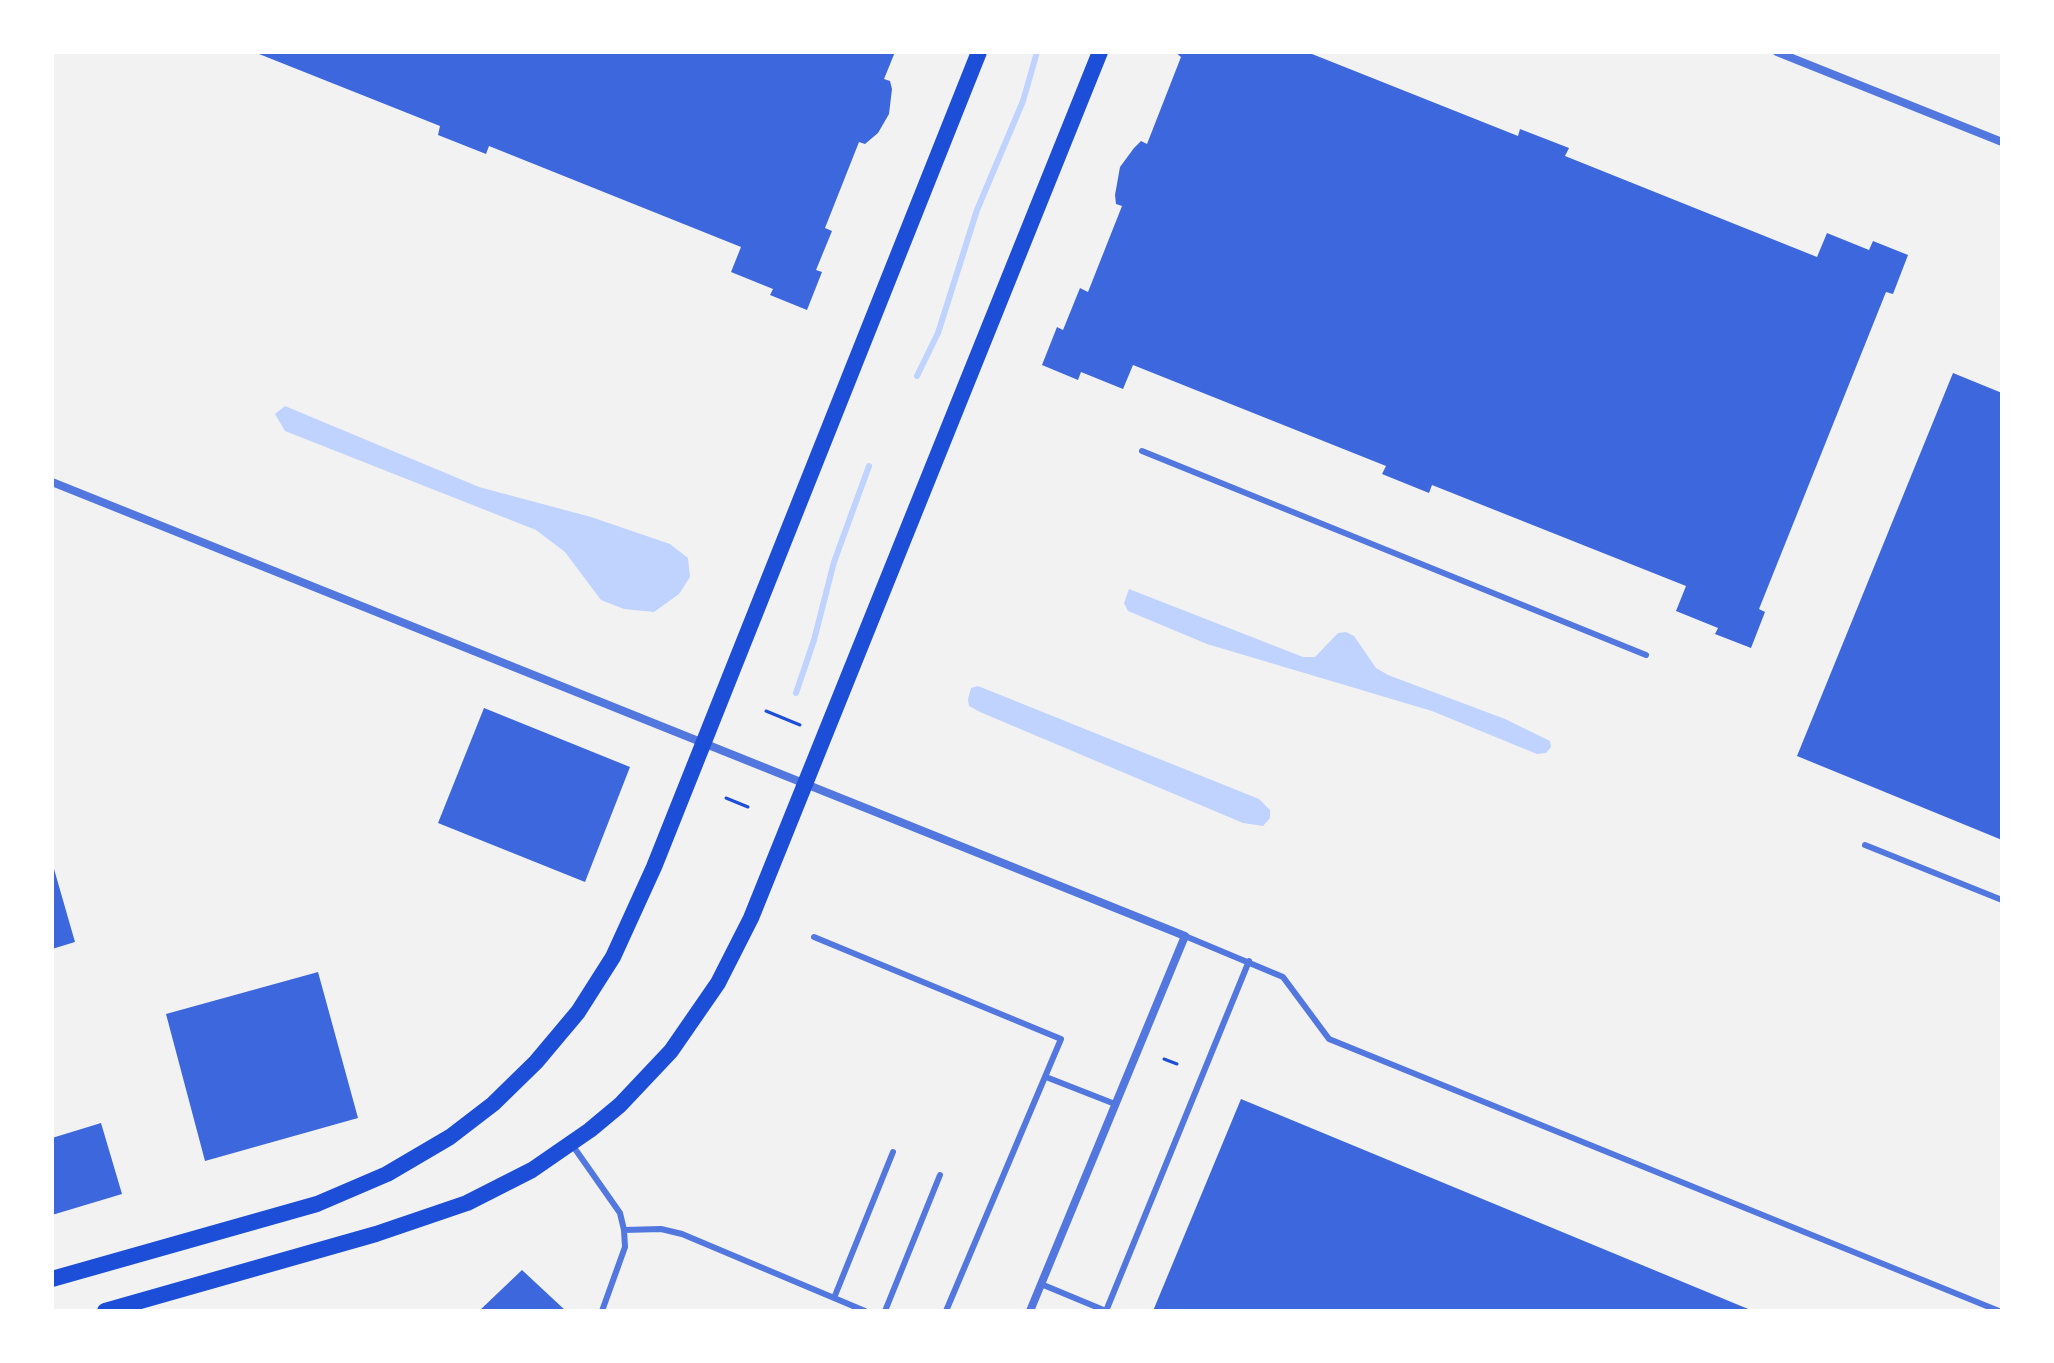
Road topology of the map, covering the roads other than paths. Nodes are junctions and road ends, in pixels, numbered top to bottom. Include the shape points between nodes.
1 (979, 52) edge
2 (1100, 52) edge
3 (1777, 52) edge
4 (2002, 142) edge
5 (1142, 451) dead end
6 (52, 482) edge
7 (1646, 655) dead end
8 (704, 741) junction
9 (805, 781) junction
10 (1865, 845) dead end
11 (2002, 900) edge
12 (1185, 936) junction
13 (814, 937) dead end
14 (1249, 961) junction
15 (1046, 1077) junction
16 (1115, 1104) junction
17 (571, 1143) junction
18 (893, 1152) dead end
19 (940, 1175) dead end
20 (624, 1230) junction
21 (52, 1279) edge
22 (1041, 1284) junction
23 (834, 1298) junction
24 (105, 1311) edge
25 (602, 1311) edge
26 (865, 1311) edge
27 (885, 1311) edge
28 (946, 1311) edge
29 (1030, 1311) edge
30 (1106, 1311) edge
31 (1999, 1311) edge

1 - 8 main road
2 - 9 main road
3 - 4 street
5 - 7 lane
6 - 8 street
8 - 9 street
8 - 21 main road via 613,957 559,1036 493,1104 429,1151 344,1194
9 - 12 street
9 - 17 main road via 751,918 702,1007 671,1051 620,1105
10 - 11 lane
12 - 14 lane
12 - 16 street
13 - 15 lane via 1061,1039
14 - 30 lane
14 - 31 lane via 1283,977 1329,1039
15 - 16 lane
15 - 28 lane
16 - 22 street
17 - 20 lane via 620,1213
17 - 24 main road via 532,1170 432,1217
18 - 23 lane
19 - 27 lane
20 - 23 lane via 682,1234
20 - 25 lane via 625,1247
22 - 29 street
22 - 30 lane
23 - 26 lane

